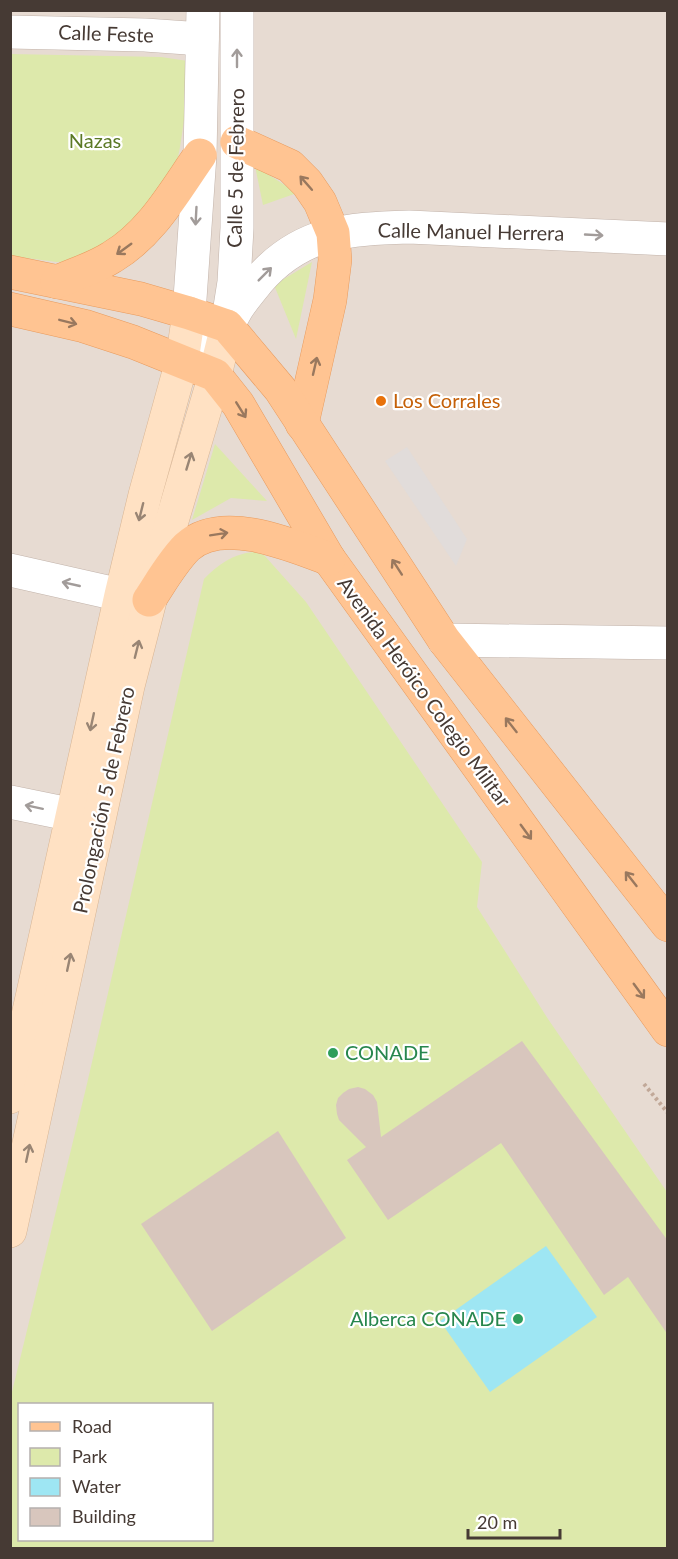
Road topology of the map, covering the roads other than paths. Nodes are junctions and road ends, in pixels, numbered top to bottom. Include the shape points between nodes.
1 (237, 10) edge
2 (202, 25) edge
3 (10, 32) edge
4 (237, 142) junction
5 (200, 155) junction
6 (333, 233) junction
7 (668, 239) edge
8 (10, 272) edge
9 (57, 282) junction
10 (10, 309) edge
11 (189, 313) junction
12 (227, 326) junction
13 (182, 361) junction
14 (214, 375) junction
15 (302, 424) junction
16 (329, 559) junction
17 (10, 570) edge
18 (135, 598) junction
19 (444, 640) junction
20 (668, 643) edge
21 (10, 802) edge
22 (86, 818) junction
23 (668, 925) edge
24 (668, 1030) edge
25 (27, 1050) edge
26 (10, 1097) edge
27 (10, 1231) edge

4 -> 1 street, Calle 5 de Febrero
2 - 3 street, Calle Feste via 145,35
2 - 5 street, Calle 5 de Febrero
6 -> 4 main road via 320,202 290,166
4 - 12 street, Calle 5 de Febrero via 237,228
5 -> 9 main road via 152,224 131,244 111,258
5 -> 11 street, Calle 5 de Febrero
6 -> 7 street, Calle Manuel Herrera via 409,227
12 -> 6 street, Calle Manuel Herrera via 239,305 283,257
15 -> 6 main road via 330,300 335,260
8 - 9 main road
9 - 11 main road
10 -> 13 main road, Avenida Heróico Colegio Militar via 84,326
11 - 12 main road
11 - 13 main road, Prolongación 5 de Febrero
12 - 13 street, Calle Manuel Herrera
12 - 14 main road, Prolongación 5 de Febrero
12 - 15 main road via 280,389
13 - 14 main road, Avenida Heróico Colegio Militar
13 -> 18 main road, Prolongación 5 de Febrero via 146,495
14 -> 16 main road, Avenida Heróico Colegio Militar via 238,404
18 -> 14 main road, Prolongación 5 de Febrero via 177,499
19 -> 15 main road
18 -> 16 main road via 189,546 206,536 232,532 261,536
16 -> 24 main road, Avenida Heróico Colegio Militar
18 -> 17 street
18 - 22 main road, Prolongación 5 de Febrero
19 - 20 street
23 -> 19 main road
22 -> 21 street
22 - 25 main road, Prolongación 5 de Febrero
25 - 26 main road, Prolongación 5 de Febrero
27 -> 25 main road, Prolongación 5 de Febrero

